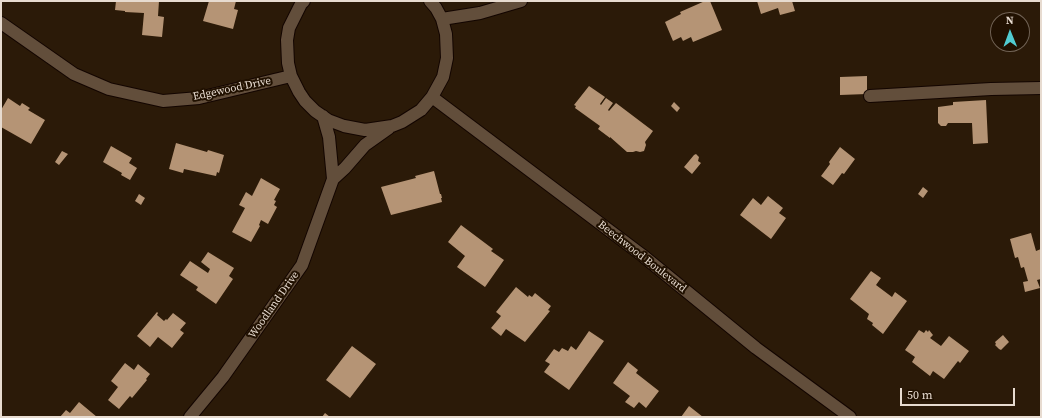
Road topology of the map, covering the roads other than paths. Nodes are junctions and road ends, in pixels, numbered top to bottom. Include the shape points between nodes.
1 (304, 1) edge
2 (430, 1) edge
3 (521, 1) edge
4 (442, 19) junction
5 (1, 23) edge
6 (291, 76) junction
7 (1041, 88) edge
8 (870, 96) dead end
9 (432, 97) junction
10 (323, 116) junction
11 (392, 126) junction
12 (333, 179) junction
13 (190, 417) edge
14 (850, 417) edge

1 - 6 street via 289,28 287,40
2 - 4 street
3 - 4 street via 480,13
4 - 9 street via 446,34 447,58 443,77
5 - 6 street, Edgewood Drive via 74,74 109,89 163,101 199,98
6 - 10 street via 305,101
7 - 8 street
9 - 11 street via 421,110
9 - 14 street, Beechwood Boulevard via 642,255 756,348
10 - 11 street via 344,126 365,130
10 - 12 street, Woodland Drive via 329,137
11 - 12 street, Woodland Drive via 365,145
12 - 13 street, Woodland Drive via 302,265 223,378

